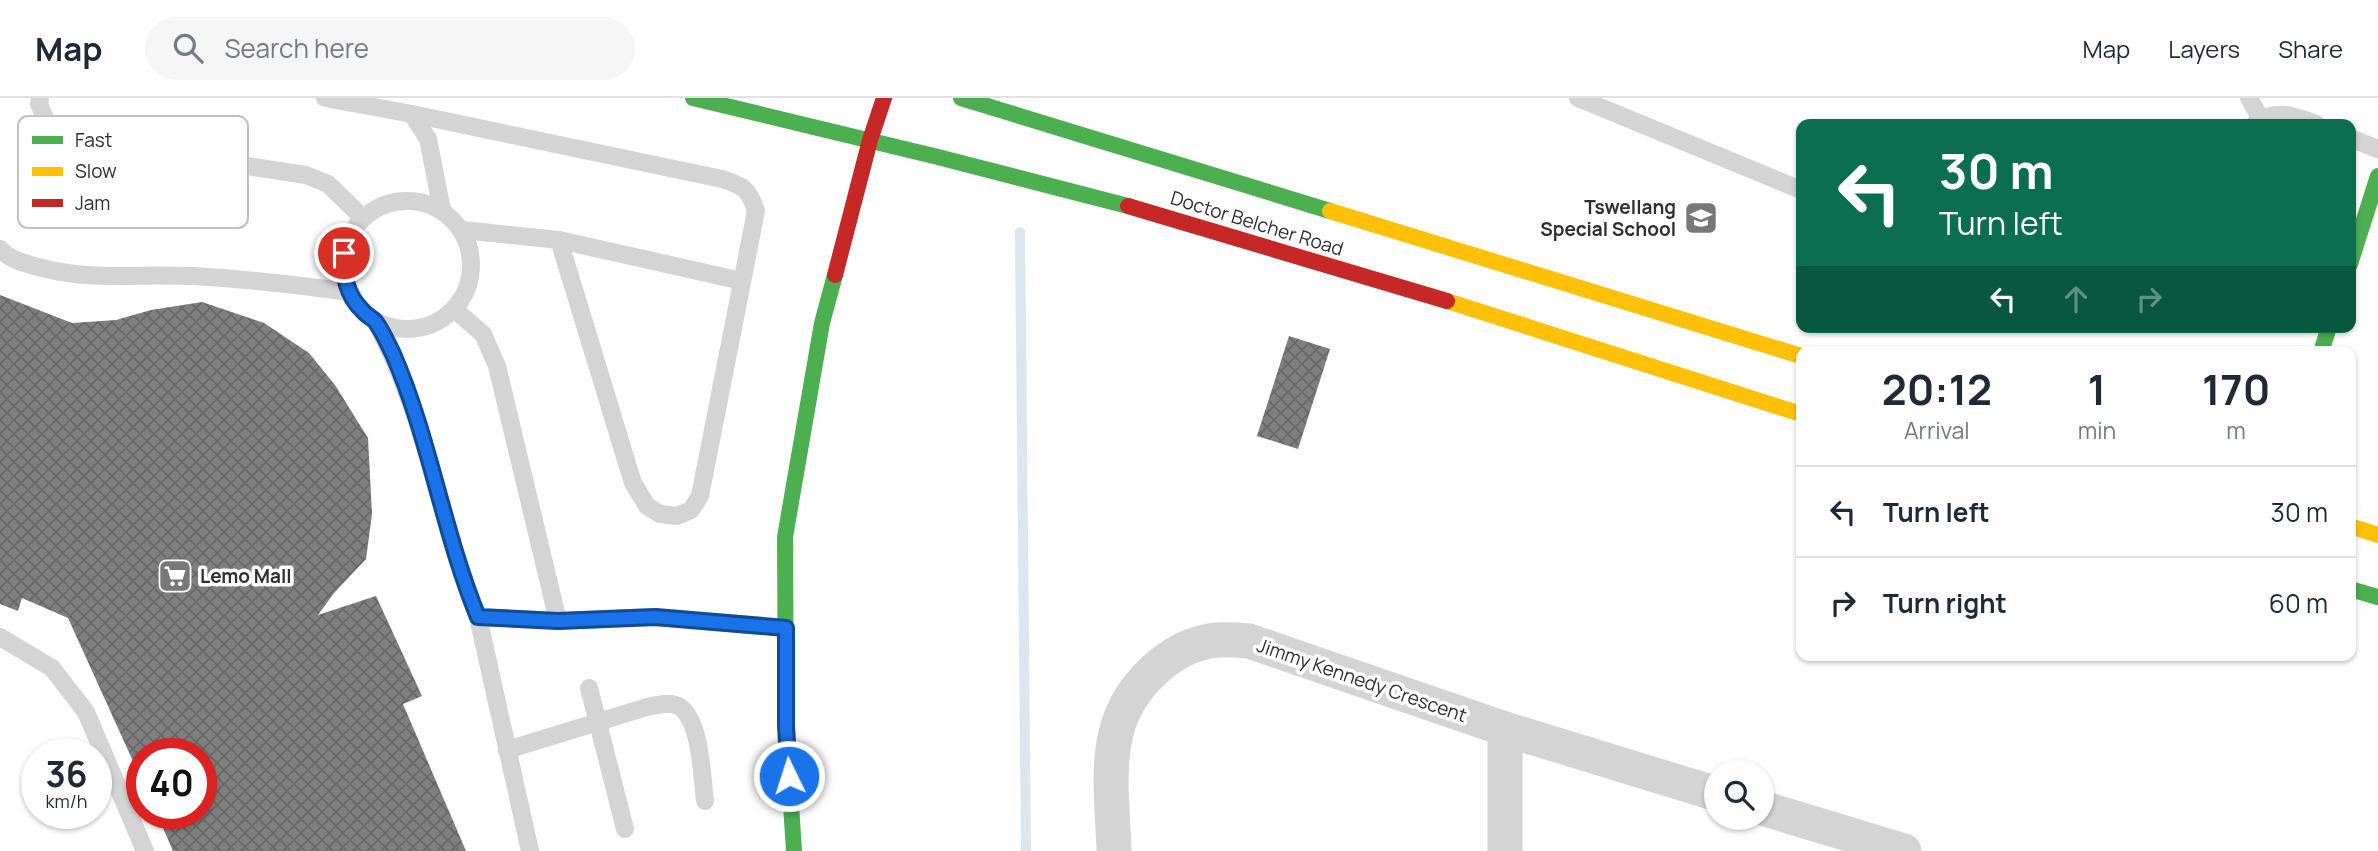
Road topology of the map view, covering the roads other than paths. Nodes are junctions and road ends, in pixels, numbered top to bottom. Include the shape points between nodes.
1 (40, 98) edge
2 (325, 98) edge
3 (693, 98) edge
4 (884, 98) edge
5 (961, 98) edge
6 (1578, 98) edge
7 (2249, 98) edge
8 (412, 114) junction
9 (44, 116) edge
10 (2257, 119) edge
11 (2263, 119) edge
12 (2304, 119) edge
13 (870, 140) junction
14 (2356, 140) edge
15 (2378, 149) edge
16 (248, 166) edge
17 (2378, 176) edge
18 (1796, 188) edge
19 (442, 210) junction
20 (363, 218) junction
21 (462, 230) junction
22 (559, 240) junction
23 (2356, 245) edge
24 (0, 249) edge
25 (742, 281) junction
26 (349, 292) junction
27 (454, 309) junction
28 (375, 321) junction
29 (1796, 354) edge
30 (1796, 412) edge
31 (2356, 528) edge
32 (2378, 535) edge
33 (2356, 591) edge
34 (2378, 597) edge
35 (478, 617) junction
36 (558, 621) junction
37 (786, 628) junction
38 (0, 637) edge
39 (589, 688) dead end
40 (598, 722) junction
41 (1505, 729) junction
42 (508, 750) junction
43 (1704, 790) edge
44 (705, 802) dead end
45 (1774, 812) edge
46 (625, 830) dead end
47 (145, 851) edge
48 (530, 851) edge
49 (794, 851) edge
50 (1114, 851) edge
51 (1505, 851) edge
52 (1904, 851) edge

1 - 9 lane
2 - 8 lane
3 - 13 main road, Doctor Belcher Road
4 - 13 main road
5 - 29 main road, Doctor Belcher Road
6 - 18 lane
7 - 10 lane
8 - 19 lane via 428,139
8 - 25 lane via 739,185 751,194 756,211
11 - 12 lane via 2291,114
13 - 30 main road, Doctor Belcher Road via 1180,221
13 - 37 main road via 822,323 785,537
14 - 15 lane
16 - 20 lane via 306,175 328,184
17 - 23 main road
19 - 20 lane via 416,201 388,204
19 - 21 lane
20 - 26 lane via 344,253
21 - 22 lane
21 - 27 lane via 472,257 469,285
22 - 25 lane
22 - 25 lane via 633,482 647,506 660,514 677,516 691,510 700,496
24 - 26 lane via 20,262 94,277 190,276
26 - 28 lane
27 - 28 lane via 437,323 417,329 395,329
27 - 36 lane via 483,334 497,366
28 - 35 lane via 421,429
31 - 32 main road
33 - 34 main road
35 - 36 lane
35 - 42 lane
36 - 37 lane via 655,617
37 - 49 main road via 786,726
38 - 47 lane via 52,668 86,712
39 - 40 lane
40 - 42 lane
40 - 44 lane via 647,707 679,707 692,724
40 - 46 lane
41 - 43 street, Jimmy Kennedy Crescent
41 - 50 street, Jimmy Kennedy Crescent via 1249,641 1215,640 1185,649 1140,684 1122,714 1113,761
41 - 51 street
42 - 48 lane
45 - 52 street

